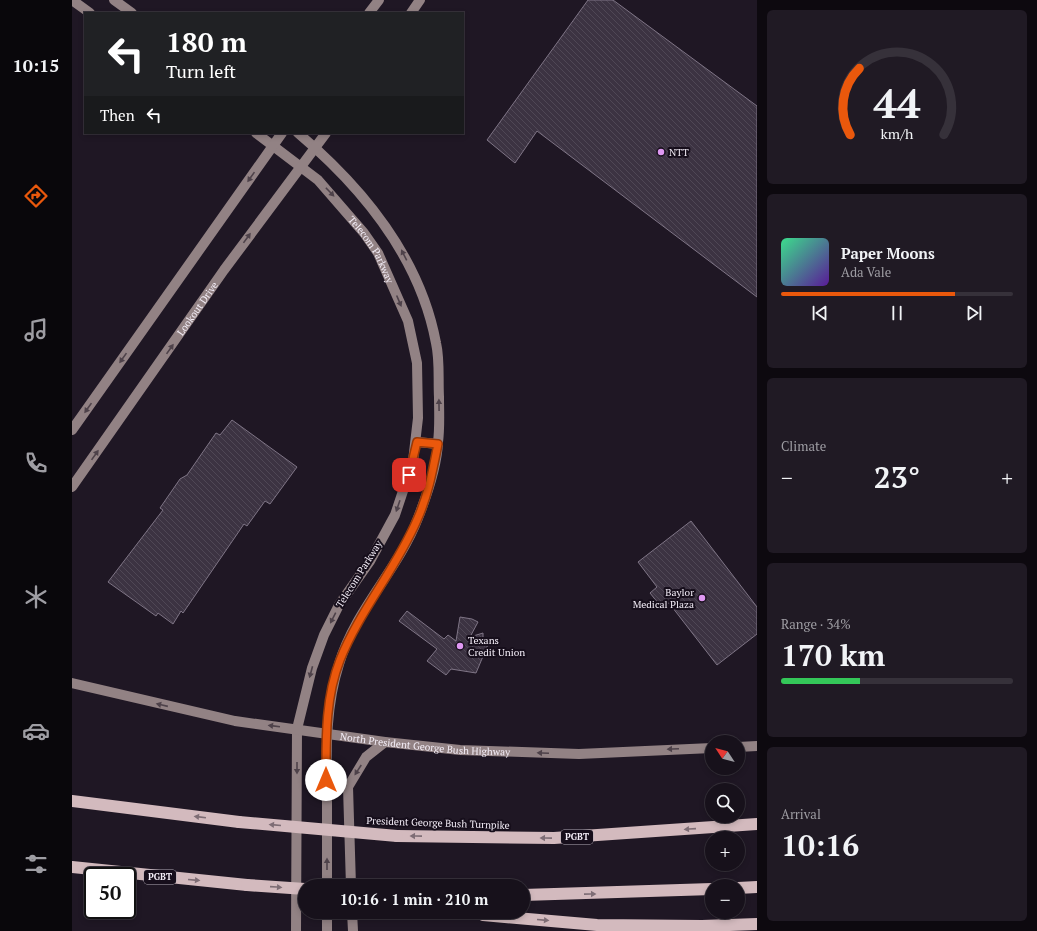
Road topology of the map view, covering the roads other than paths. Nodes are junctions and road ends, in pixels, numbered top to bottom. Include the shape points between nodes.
1 (72, 0) edge
2 (114, 0) edge
3 (379, 0) edge
4 (416, 0) edge
5 (420, 0) edge
6 (89, 12) edge
7 (131, 12) edge
8 (370, 12) edge
9 (411, 12) edge
10 (412, 12) edge
11 (257, 134) edge
12 (281, 134) edge
13 (299, 134) edge
14 (325, 134) edge
15 (273, 145) junction
16 (315, 148) junction
17 (301, 166) junction
18 (72, 430) edge
19 (417, 442) junction
20 (438, 444) junction
21 (72, 487) edge
22 (72, 683) edge
23 (297, 729) junction
24 (326, 733) junction
25 (385, 742) junction
26 (757, 746) edge
27 (745, 747) edge
28 (705, 748) edge
29 (72, 801) edge
30 (757, 824) edge
31 (72, 867) edge
32 (327, 879) edge
33 (351, 879) edge
34 (757, 886) edge
35 (745, 887) edge
36 (298, 889) edge
37 (705, 889) edge
38 (530, 895) edge
39 (327, 919) edge
40 (352, 919) edge
41 (529, 919) edge
42 (757, 924) edge
43 (296, 931) edge
44 (327, 931) edge
45 (353, 931) edge

1 - 6 main road
2 - 7 main road
3 - 8 main road
4 - 9 main road
5 - 10 main road
11 - 15 main road, Telecom Parkway
12 - 15 main road
13 - 16 main road
14 - 16 main road, Lookout Drive
15 - 17 main road, Telecom Parkway
15 -> 18 main road
16 - 17 main road, Lookout Drive
20 -> 16 main road via 437,344 418,284 400,247 378,215 349,180
17 -> 19 main road, Telecom Parkway via 335,198 373,246 405,314 416,363
21 -> 17 main road, Lookout Drive via 224,270
19 - 20 main road
19 -> 23 main road, Telecom Parkway via 395,515 370,561 339,605 324,635 312,668
20 - 24 main road via 433,471 418,519 357,623 340,661 332,690
23 -> 22 main road, North President George Bush Highway via 235,721
23 - 24 main road, North President George Bush Highway
23 -> 43 main road, Telecom Parkway
24 - 25 main road, North President George Bush Highway
32 -> 24 main road
28 -> 25 main road, North President George Bush Highway via 579,754 464,750
25 -> 33 main road via 366,757 348,786
26 - 27 main road
30 -> 29 highway, President George Bush Turnpike / PGBT, bridge via 554,838 398,836 239,822
31 -> 36 highway, PGBT, bridge
34 - 35 highway
38 -> 37 highway
39 - 44 main road
40 - 45 main road
41 -> 42 highway via 597,925

